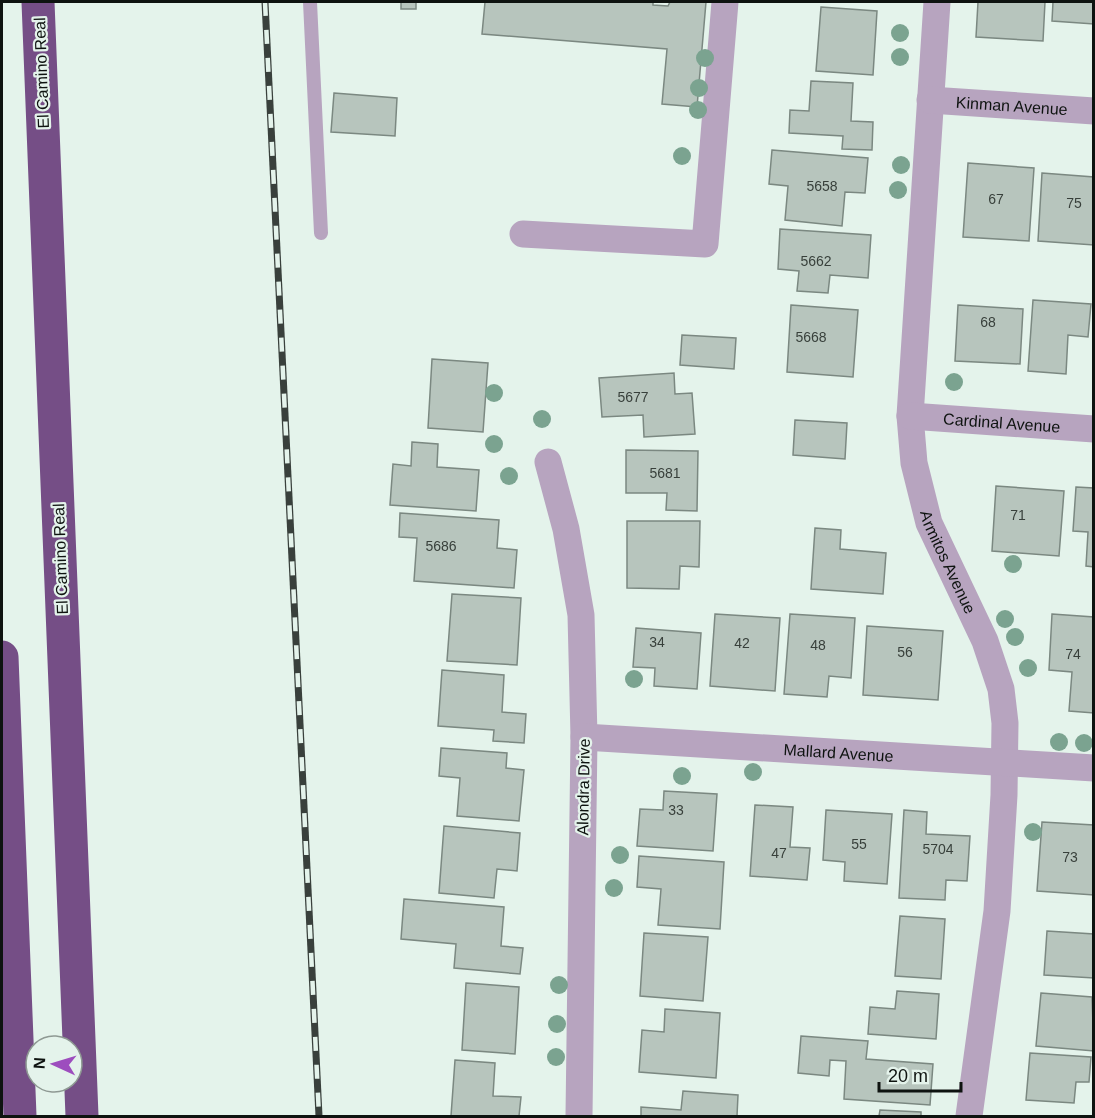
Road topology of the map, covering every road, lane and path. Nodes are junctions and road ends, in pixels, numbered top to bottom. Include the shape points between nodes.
1 (38, 2) edge
2 (310, 2) edge
3 (725, 2) edge
4 (937, 2) edge
5 (930, 100) junction
6 (1094, 111) edge
7 (321, 234) dead end
8 (523, 234) dead end
9 (910, 416) junction
10 (1094, 429) edge
11 (548, 462) dead end
12 (2, 657) edge
13 (584, 737) junction
14 (1005, 763) junction
15 (1094, 768) edge
16 (20, 1116) edge
17 (82, 1116) edge
18 (579, 1116) edge
19 (969, 1116) edge

1 - 17 highway, El Camino Real
2 - 7 lane
3 - 8 street via 705,244
4 - 5 street, Armitos Avenue
5 - 6 street, Kinman Avenue
5 - 9 street, Armitos Avenue
9 - 10 street, Cardinal Avenue
9 - 14 street, Armitos Avenue via 914,463 929,523 986,641 1001,689
11 - 13 street, Alondra Drive via 567,529 580,615
12 - 16 highway
13 - 14 street, Mallard Avenue
13 - 18 street, Alondra Drive
14 - 15 street, Mallard Avenue
14 - 19 street, Armitos Avenue via 997,911

